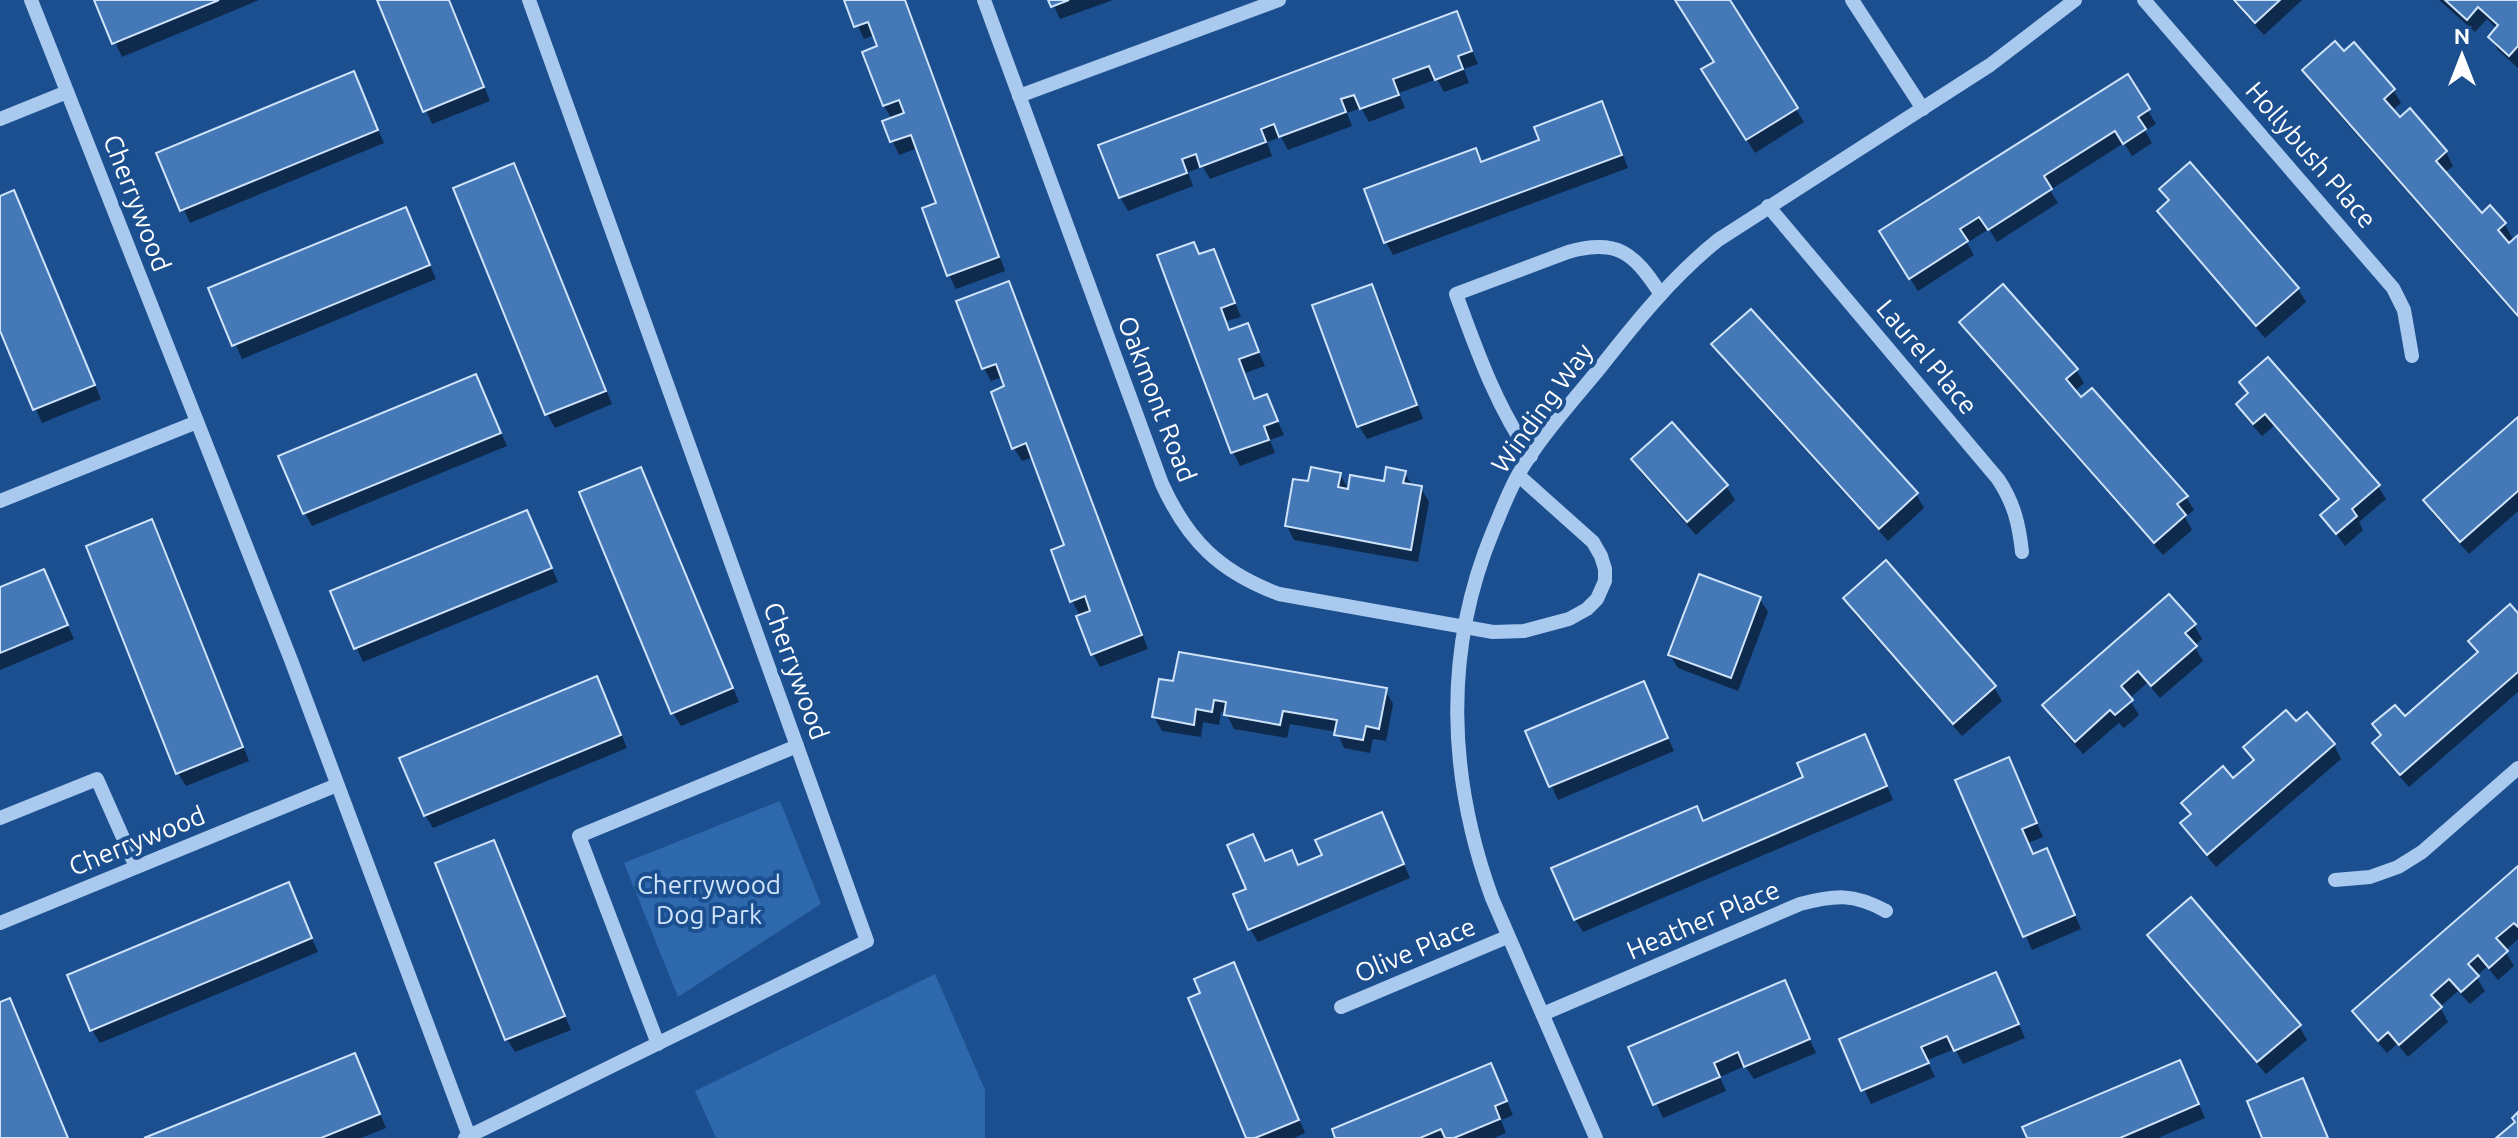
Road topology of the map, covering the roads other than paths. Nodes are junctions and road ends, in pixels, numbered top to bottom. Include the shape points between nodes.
1 (31, 0) edge
2 (529, 0) edge
3 (984, 0) edge
4 (1279, 0) edge
5 (1852, 0) edge
6 (2075, 0) edge
7 (2144, 0) edge
8 (67, 92) junction
9 (1019, 96) junction
10 (1923, 109) junction
11 (0, 119) edge
12 (1768, 206) junction
13 (1660, 293) junction
14 (2412, 356) dead end
15 (197, 422) junction
16 (1531, 456) junction
17 (1518, 475) junction
18 (0, 501) edge
19 (2022, 552) dead end
20 (1464, 628) junction
21 (797, 746) junction
22 (2518, 768) edge
23 (337, 785) junction
24 (0, 818) edge
25 (136, 867) junction
26 (2335, 880) dead end
27 (1886, 911) dead end
28 (0, 923) edge
29 (1507, 937) junction
30 (1341, 1007) dead end
31 (1543, 1014) junction
32 (658, 1044) junction
33 (467, 1137) edge
34 (1596, 1138) edge

1 - 8 street, Cherrywood
2 - 21 street, Cherrywood
3 - 9 street, Oakmont Road
4 - 9 street
5 - 10 street
6 - 10 street, Winding Way
7 - 14 street, Hollybush Place via 2393,288 2404,310
8 - 11 street
8 - 15 street, Cherrywood
9 - 20 street, Oakmont Road via 1162,484 1188,531 1248,583 1279,594
10 - 12 street, Winding Way
12 - 13 street, Winding Way via 1709,247
12 - 19 street, Laurel Place via 1998,479 2019,521
13 - 16 street, Winding Way
13 - 16 street via 1637,262 1604,246 1568,252 1456,294 1491,389
15 - 18 street
15 - 23 street, Cherrywood
16 - 17 street, Winding Way
17 - 20 street, Winding Way via 1481,561
17 - 20 street, Oakmont Road via 1593,542 1605,569 1602,591 1587,609 1546,627 1509,632
20 - 29 street, Winding Way via 1456,691 1459,764 1479,861
21 - 32 street, Cherrywood via 867,941
21 - 32 street via 579,836
22 - 26 street via 2398,867 2370,877
23 - 25 street, Cherrywood
23 - 33 street, Cherrywood
24 - 25 street via 97,779
25 - 28 street, Cherrywood
27 - 31 street, Heather Place via 1846,896 1800,904
29 - 30 street, Olive Place
29 - 31 street, Winding Way
31 - 34 street, Winding Way
32 - 33 street, Cherrywood

